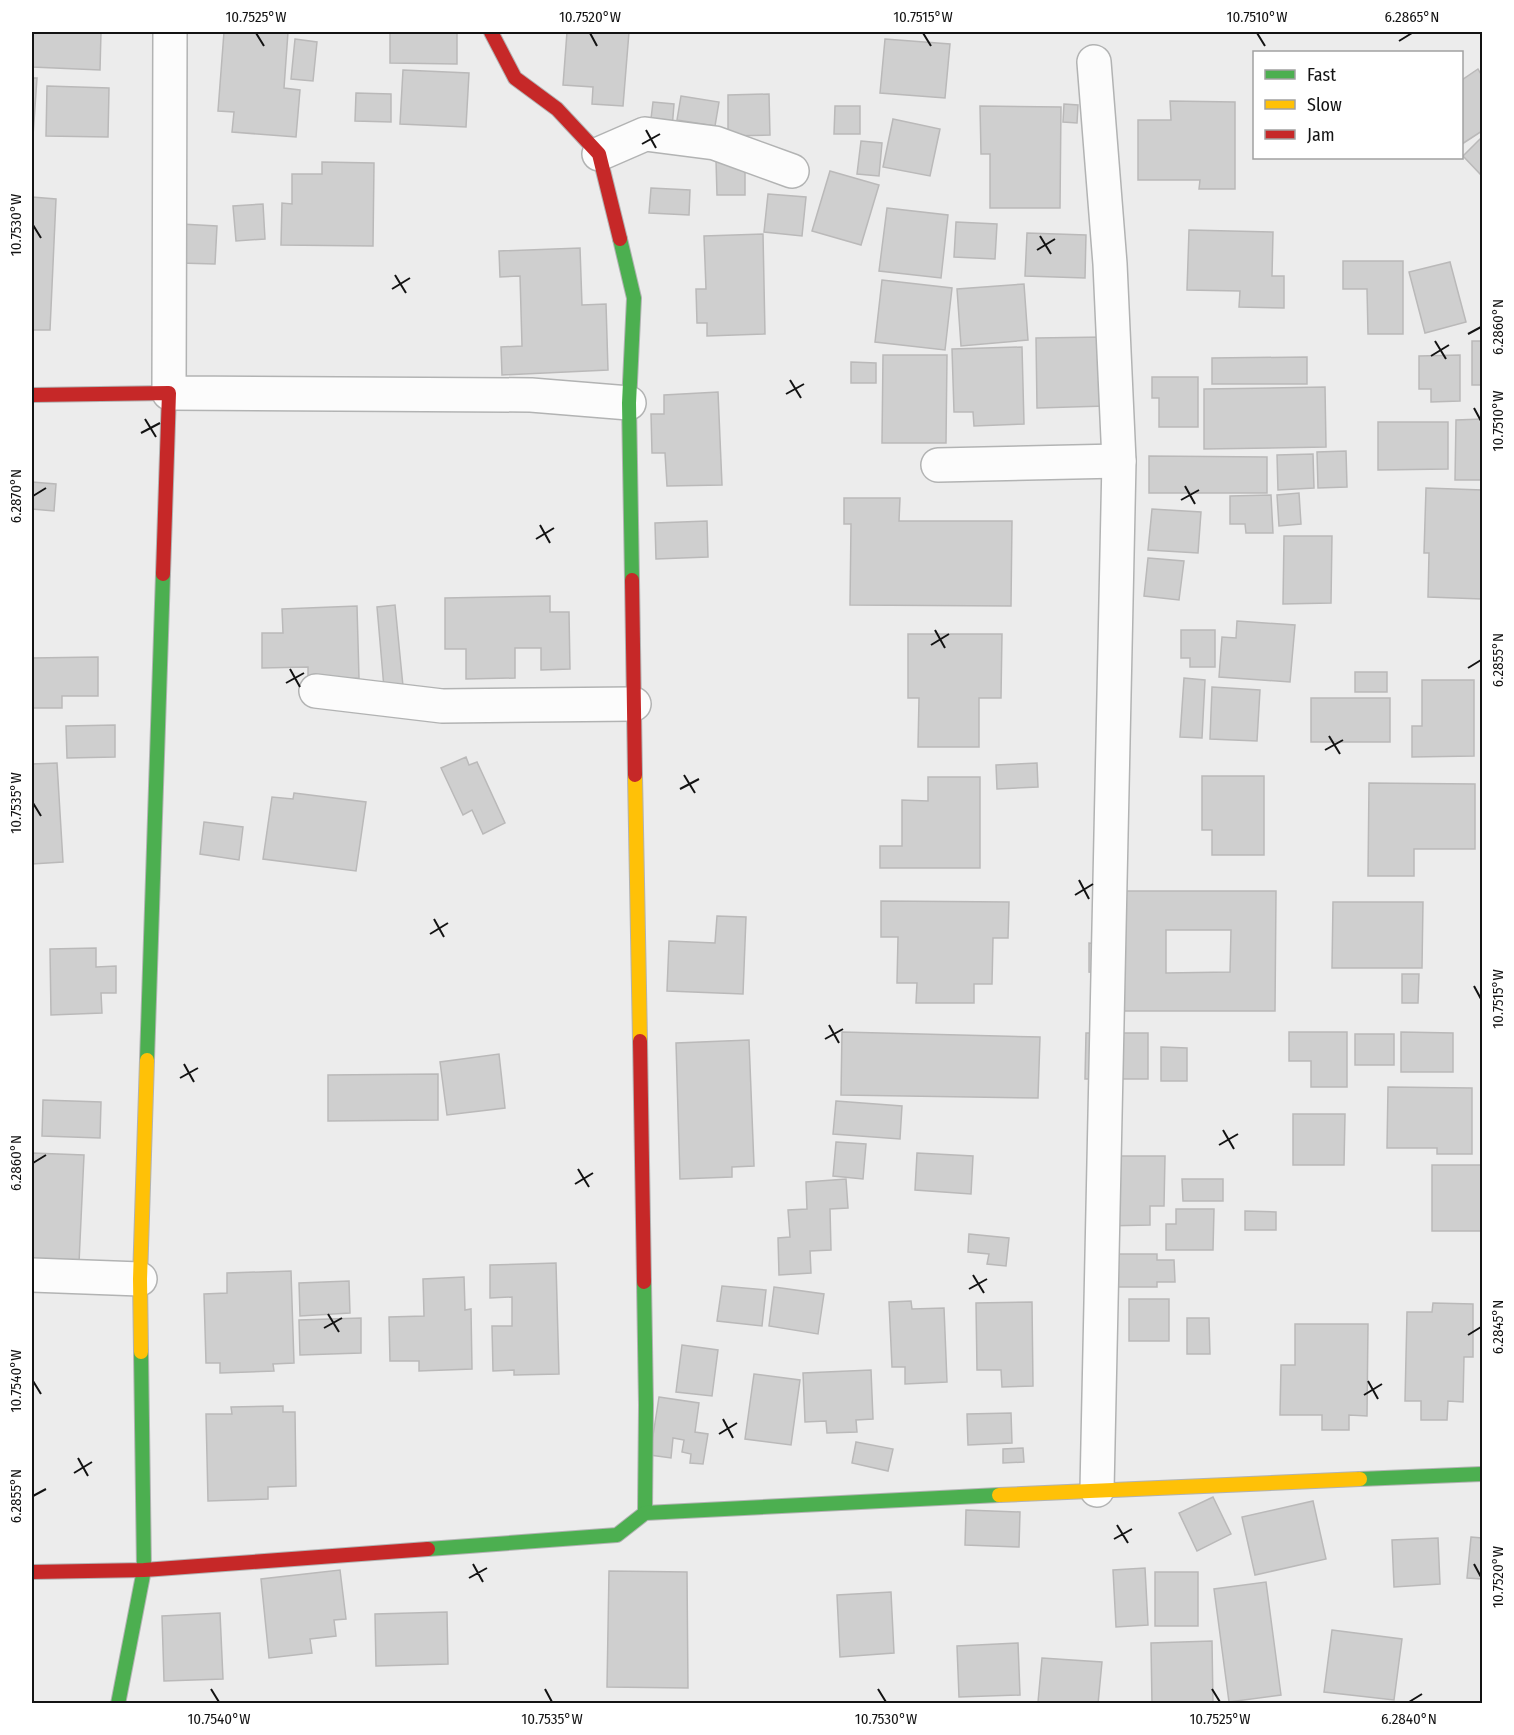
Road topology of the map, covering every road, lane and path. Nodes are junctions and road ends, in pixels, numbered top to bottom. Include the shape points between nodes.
1 (170, 32) edge
2 (491, 32) edge
3 (1094, 62) dead end
4 (599, 154) junction
5 (792, 171) dead end
6 (169, 393) junction
7 (32, 395) edge
8 (629, 403) junction
9 (1119, 461) junction
10 (938, 465) dead end
11 (316, 691) dead end
12 (634, 704) junction
13 (32, 1275) edge
14 (140, 1279) junction
15 (1482, 1474) edge
16 (1097, 1490) junction
17 (645, 1513) junction
18 (144, 1570) junction
19 (32, 1572) edge
20 (118, 1704) edge

1 - 6 street
2 - 4 street via 515,78 557,109
3 - 9 street via 1110,264
4 - 5 street via 645,134 715,143
4 - 8 street via 634,298
6 - 7 street
6 - 8 street via 531,395
6 - 14 street
8 - 12 street
9 - 10 street
9 - 16 street
11 - 12 street via 442,706
12 - 17 street
13 - 14 street
14 - 18 street
15 - 16 street
16 - 17 street
17 - 18 street via 617,1535
18 - 19 street
18 - 20 street

